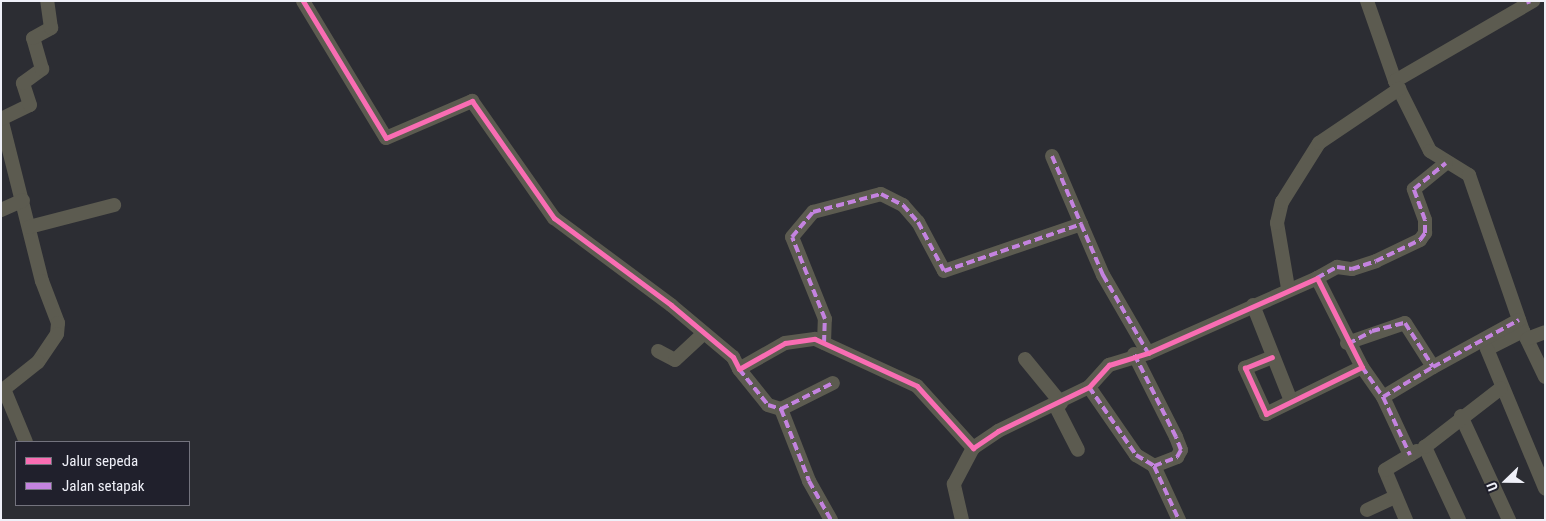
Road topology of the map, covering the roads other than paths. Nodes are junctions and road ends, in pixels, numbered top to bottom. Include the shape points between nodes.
1 (47, 1) edge
2 (303, 1) edge
3 (1367, 1) edge
4 (1530, 2) edge
5 (1397, 85) junction
6 (1, 118) edge
7 (1052, 156) dead end
8 (1446, 163) junction
9 (23, 200) junction
10 (114, 205) dead end
11 (1, 210) edge
12 (1081, 224) junction
13 (30, 227) junction
14 (1317, 278) junction
15 (1288, 288) junction
16 (1253, 305) junction
17 (1523, 330) junction
18 (1545, 332) edge
19 (702, 335) junction
20 (1347, 342) junction
21 (824, 343) junction
22 (658, 351) dead end
23 (1141, 354) junction
24 (1272, 357) junction
25 (1025, 359) dead end
26 (1362, 367) junction
27 (1433, 367) junction
28 (739, 369) junction
29 (1545, 377) edge
30 (833, 383) dead end
31 (1089, 387) junction
32 (1501, 388) junction
33 (1383, 398) junction
34 (1291, 401) junction
35 (1059, 405) junction
36 (781, 409) junction
37 (1461, 416) junction
38 (26, 441) edge
39 (1424, 447) junction
40 (973, 448) junction
41 (1078, 450) dead end
42 (1410, 455) junction
43 (1154, 466) junction
44 (1545, 488) edge
45 (1396, 496) junction
46 (1366, 510) dead end
47 (1402, 518) edge
48 (831, 520) edge
49 (962, 520) edge
50 (1179, 520) edge
51 (1459, 520) edge
52 (1509, 520) edge

1 - 6 street via 51,28 33,38 42,69 23,82 30,105
2 - 19 street via 386,138 472,101 554,218 671,305
3 - 5 street
4 - 5 street
5 - 8 street via 1430,151
5 - 15 street via 1319,143 1282,202 1277,223
6 - 9 street
7 - 12 street
8 - 14 street via 1414,189 1424,220 1425,233 1420,240 1376,261 1352,269 1337,267
8 - 17 street via 1470,175
9 - 11 street
9 - 13 street
10 - 13 street
12 - 21 street via 944,271 918,222 893,197 881,194 813,212 792,237 825,320
12 - 23 street
13 - 38 street via 42,281 58,323 57,334 38,362 4,389
14 - 15 street
14 - 20 street
15 - 16 street
16 - 23 street
16 - 24 street
17 - 18 street
17 - 27 street
17 - 29 street
17 - 32 street via 1486,349
19 - 22 street via 675,360
19 - 28 street via 733,357
20 - 26 street
20 - 27 street via 1405,323
21 - 28 street via 802,338
21 - 40 street via 917,386
23 - 31 street via 1109,365
23 - 43 street via 1181,450 1177,457
24 - 34 street
24 - 34 street via 1246,365 1256,396 1266,414
25 - 35 street
26 - 33 street
26 - 34 street
27 - 33 street
28 - 36 street via 768,405
30 - 36 street
31 - 35 street
31 - 43 street via 1136,455
32 - 37 street
32 - 44 street
33 - 42 street
35 - 40 street via 998,431
35 - 41 street
36 - 48 street via 809,481
37 - 39 street
37 - 52 street
39 - 42 street
39 - 51 street
40 - 49 street via 954,484
42 - 45 street via 1385,470
43 - 50 street
45 - 46 street
45 - 47 street

